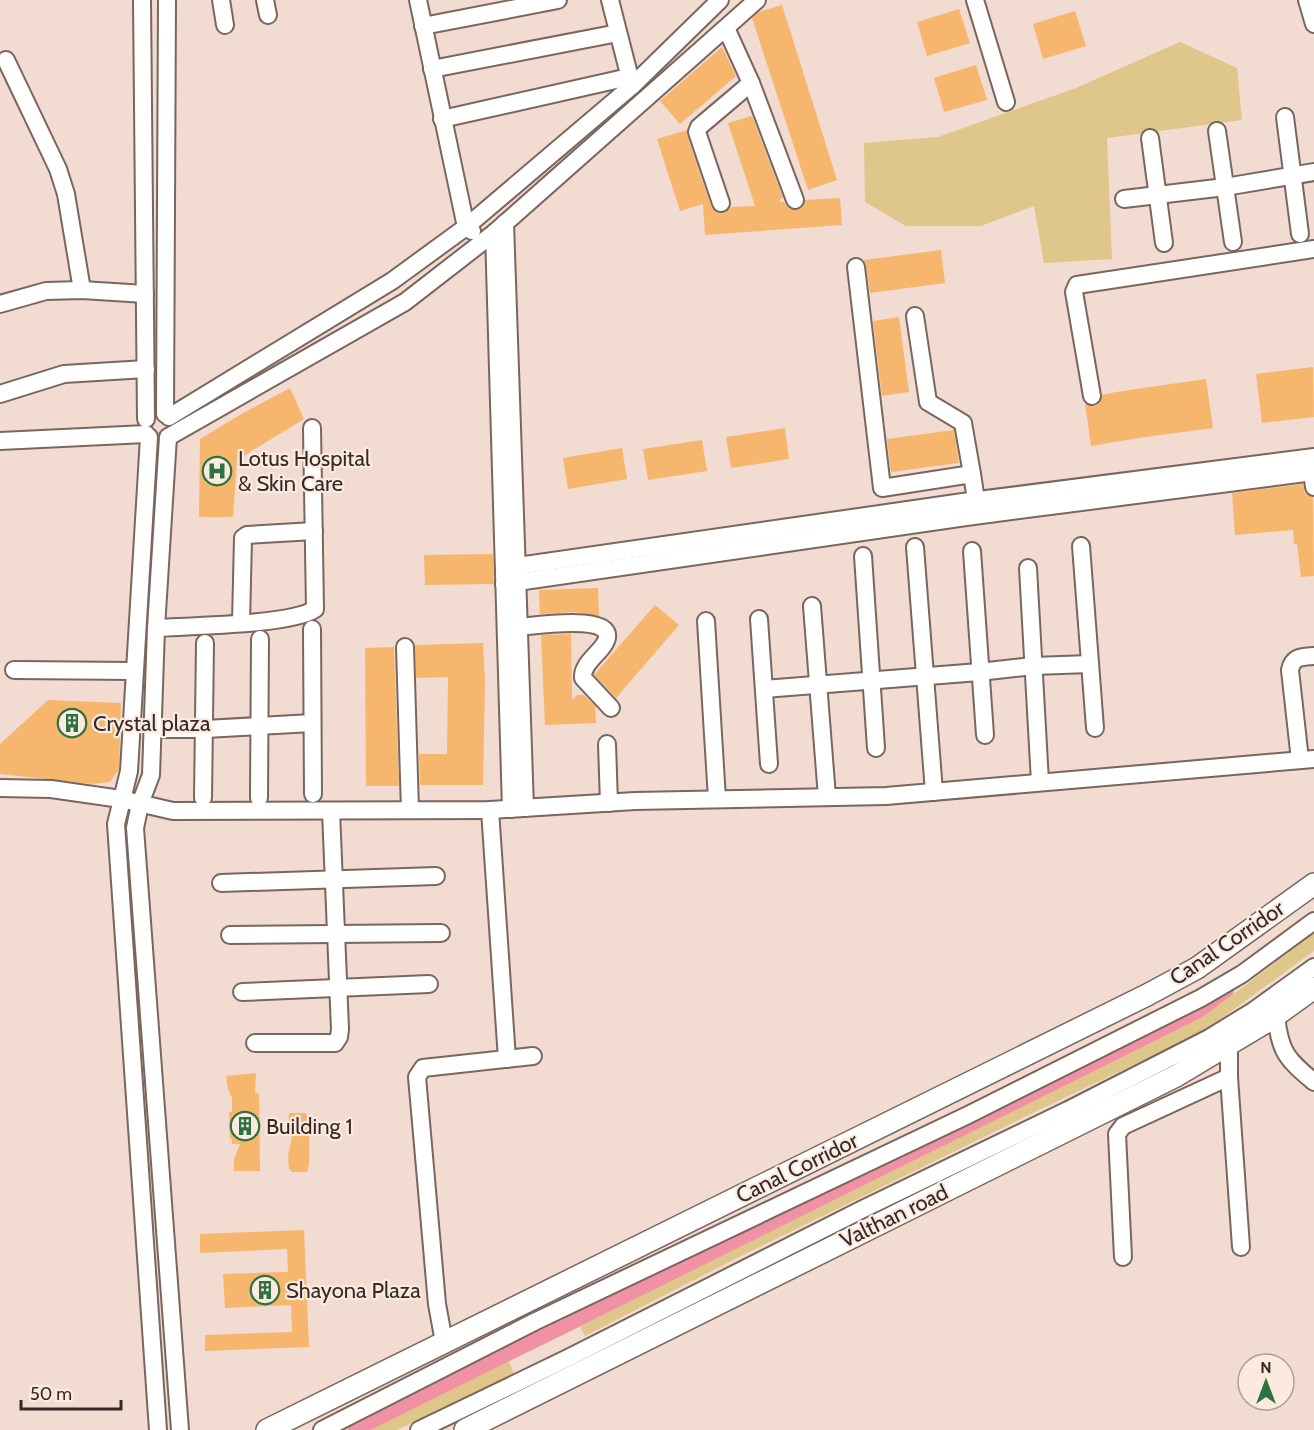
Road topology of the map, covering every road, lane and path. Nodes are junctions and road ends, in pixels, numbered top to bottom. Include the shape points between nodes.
1 (142, 0) edge
2 (167, 0) edge
3 (221, 0) edge
4 (418, 0) edge
5 (558, 0) edge
6 (610, 0) edge
7 (720, 0) edge
8 (757, 0) edge
9 (975, 0) edge
10 (1307, 0) edge
11 (1314, 24) edge
12 (225, 25) dead end
13 (423, 26) junction
14 (726, 28) junction
15 (618, 33) junction
16 (6, 60) dead end
17 (432, 69) junction
18 (630, 82) junction
19 (751, 83) junction
20 (1006, 102) dead end
21 (1285, 117) dead end
22 (442, 119) junction
23 (1217, 130) dead end
24 (1150, 138) dead end
25 (1314, 172) edge
26 (1293, 175) junction
27 (1225, 187) junction
28 (1157, 195) junction
29 (795, 200) dead end
30 (1124, 200) dead end
31 (721, 203) dead end
32 (466, 227) junction
33 (495, 232) junction
34 (1300, 234) dead end
35 (1233, 242) dead end
36 (1164, 243) dead end
37 (1314, 249) edge
38 (856, 267) dead end
39 (82, 290) junction
40 (145, 294) junction
41 (0, 304) edge
42 (915, 316) dead end
43 (146, 369) junction
44 (0, 394) edge
45 (1092, 396) dead end
46 (167, 415) junction
47 (312, 428) dead end
48 (147, 430) junction
49 (169, 436) junction
50 (0, 441) edge
51 (1313, 472) edge
52 (972, 474) junction
53 (976, 500) junction
54 (314, 531) junction
55 (1081, 546) dead end
56 (915, 547) dead end
57 (972, 551) dead end
58 (864, 556) dead end
59 (1028, 568) dead end
60 (511, 575) junction
61 (812, 606) dead end
62 (759, 618) dead end
63 (706, 621) dead end
64 (241, 623) junction
65 (519, 627) junction
66 (156, 628) junction
67 (312, 629) dead end
68 (260, 639) dead end
69 (205, 644) dead end
70 (405, 647) dead end
71 (1314, 656) edge
72 (1090, 664) junction
73 (1033, 666) junction
74 (14, 670) dead end
75 (135, 671) junction
76 (979, 672) junction
77 (926, 677) junction
78 (871, 681) junction
79 (818, 686) junction
80 (764, 689) junction
81 (611, 708) dead end
82 (312, 723) junction
83 (260, 727) junction
84 (1095, 728) dead end
85 (153, 729) junction
86 (205, 729) junction
87 (985, 735) dead end
88 (607, 744) dead end
89 (876, 748) dead end
90 (1307, 759) edge
91 (769, 764) dead end
92 (1040, 782) junction
93 (0, 788) edge
94 (934, 792) junction
95 (313, 794) dead end
96 (827, 797) junction
97 (202, 798) dead end
98 (259, 798) dead end
99 (121, 799) junction
100 (717, 799) junction
101 (609, 803) junction
102 (140, 804) junction
103 (518, 809) junction
104 (410, 810) junction
105 (490, 810) junction
106 (331, 811) junction
107 (436, 876) dead end
108 (334, 880) junction
109 (221, 883) dead end
110 (1314, 884) edge
111 (1314, 921) edge
112 (441, 933) dead end
113 (336, 934) junction
114 (230, 935) dead end
115 (1314, 967) edge
116 (429, 984) dead end
117 (1314, 988) edge
118 (339, 989) junction
119 (242, 992) dead end
120 (1276, 1016) junction
121 (255, 1043) dead end
122 (1230, 1045) junction
123 (533, 1056) dead end
124 (507, 1059) junction
125 (1229, 1077) junction
126 (1314, 1082) edge
127 (1241, 1247) dead end
128 (1123, 1257) dead end
129 (444, 1342) junction
130 (158, 1430) edge
131 (180, 1430) edge
132 (267, 1430) edge
133 (322, 1430) edge
134 (418, 1430) edge
135 (465, 1430) edge

1 - 40 street
2 - 46 street
3 - 12 street
4 - 13 street
5 - 13 street
6 - 15 street
7 - 18 street
8 - 14 street
9 - 20 street
10 - 11 street
13 - 17 street
14 - 19 street
14 - 33 street
15 - 17 street
15 - 18 street
16 - 39 street via 58,169
17 - 22 street
18 - 22 street
18 - 32 street
19 - 29 street
19 - 31 street via 697,132
21 - 26 street
22 - 32 street
23 - 27 street
24 - 28 street
25 - 26 street
26 - 27 street
26 - 34 street
27 - 28 street
27 - 35 street
28 - 30 street
28 - 36 street
32 - 33 street
32 - 46 street via 392,281
33 - 49 street via 405,302
33 - 60 street
37 - 45 street via 1077,285 1074,292
38 - 52 street via 882,488
39 - 40 street
39 - 41 street via 46,291
40 - 43 street
42 - 52 street via 928,402 963,423
43 - 44 street via 64,374
43 - 48 street
46 - 48 street via 157,412
46 - 49 street via 173,424
47 - 54 street
48 - 49 street via 160,441
48 - 50 street
48 - 75 street
49 - 66 street
51 - 53 street
51 - 60 street
52 - 53 street
53 - 60 street
54 - 64 street via 315,609 303,615
54 - 64 street via 243,538
55 - 72 street
56 - 77 street
57 - 76 street
58 - 78 street
59 - 73 street
60 - 65 street
60 - 103 street
61 - 79 street
62 - 80 street
63 - 100 street
64 - 66 street
65 - 81 street via 588,622 601,627 607,638 585,668 583,678
65 - 103 street
66 - 85 street
67 - 82 street
68 - 83 street
69 - 86 street
70 - 104 street
71 - 90 street via 1296,657 1290,670
72 - 73 street
72 - 84 street
73 - 76 street
73 - 92 street
74 - 75 street
75 - 99 street via 129,771
76 - 77 street
76 - 87 street
77 - 78 street
77 - 94 street
78 - 79 street
78 - 89 street
79 - 80 street
79 - 96 street
80 - 91 street
82 - 83 street
82 - 95 street
83 - 86 street
83 - 98 street
85 - 86 street
85 - 102 street via 151,775
86 - 97 street
88 - 101 street
90 - 92 street
92 - 94 street
93 - 99 street via 51,789
94 - 96 street
96 - 100 street
99 - 102 street
99 - 130 street via 116,824
100 - 101 street
101 - 103 street
102 - 106 street via 173,812
102 - 131 street via 135,828
103 - 105 street
104 - 105 street
104 - 106 street
105 - 124 street
106 - 108 street
107 - 108 street
108 - 109 street
108 - 113 street
110 - 129 main road, Canal Corridor via 1197,968 1167,984
111 - 133 street via 1242,974 1169,1014 968,1115 534,1322
112 - 113 street
113 - 114 street
113 - 118 street
115 - 134 street via 1253,1011 1199,1043
116 - 118 street
117 - 120 main road, Valthan road
118 - 119 street
118 - 121 street via 340,1029 335,1043
120 - 122 main road, Valthan road
120 - 126 street via 1280,1045 1290,1062
122 - 125 street
122 - 135 main road, Valthan road via 1166,1081
123 - 124 street
124 - 129 street via 423,1068 417,1077 437,1304
125 - 127 street
125 - 128 street via 1123,1126 1117,1134
129 - 132 main road, Canal Corridor

